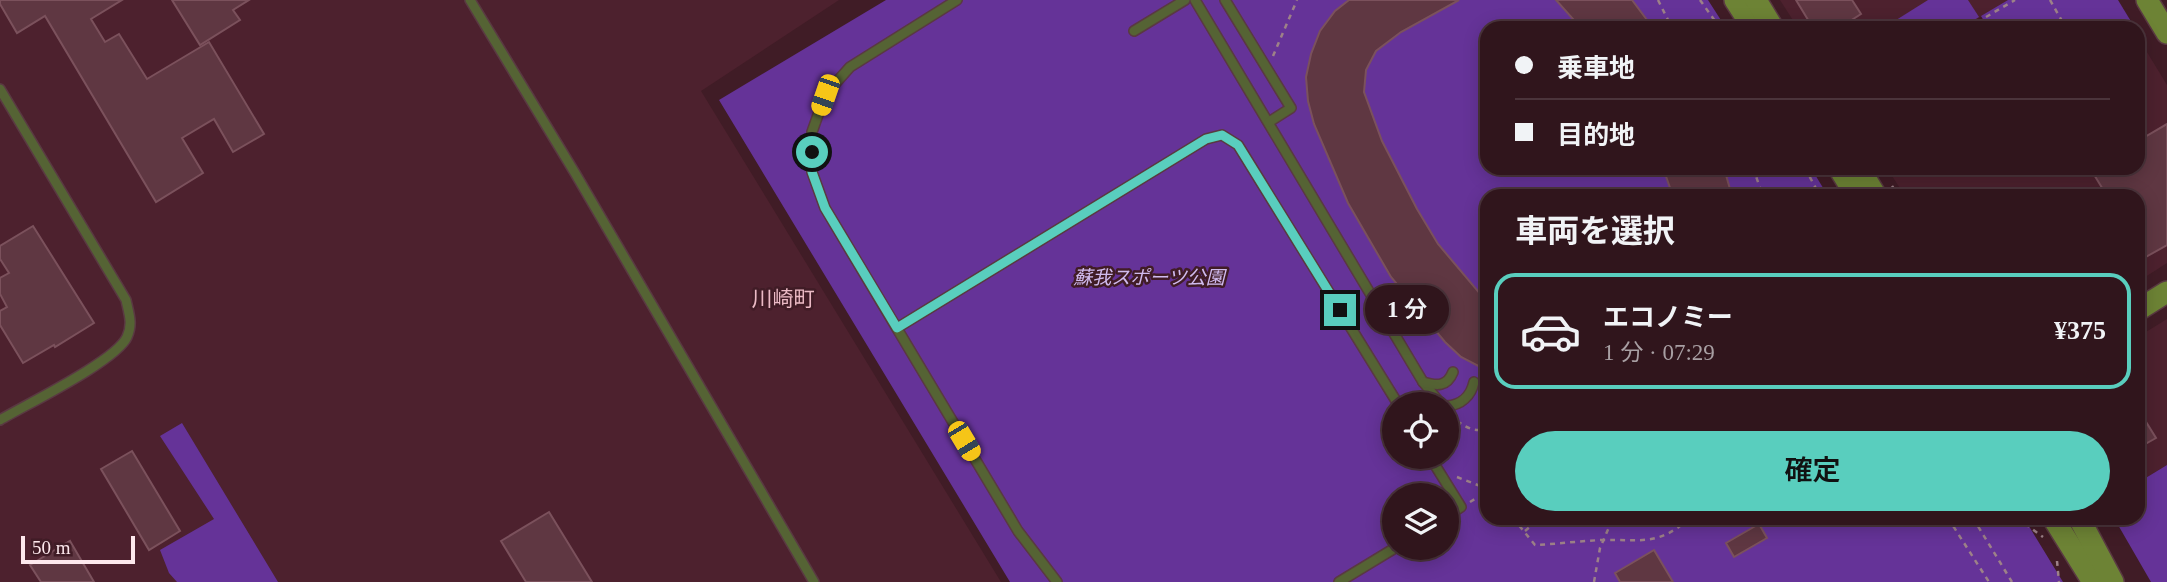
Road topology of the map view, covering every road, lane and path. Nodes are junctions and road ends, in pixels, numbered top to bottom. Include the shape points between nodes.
1 (470, 0) edge
2 (957, 0) edge
3 (1185, 0) edge
4 (1195, 0) edge
5 (1225, 0) edge
6 (1297, 0) edge
7 (1658, 0) edge
8 (1700, 0) edge
9 (1735, 0) edge
10 (1756, 0) edge
11 (2015, 0) edge
12 (2057, 0) edge
13 (2147, 0) edge
14 (2051, 2) edge
15 (1986, 18) dead end
16 (1668, 21) edge
17 (1715, 21) edge
18 (1749, 21) edge
19 (1769, 21) edge
20 (2062, 21) edge
21 (1134, 31) dead end
22 (2167, 33) edge
23 (1269, 73) junction
24 (0, 89) edge
25 (1269, 122) junction
26 (2167, 292) edge
27 (2145, 306) edge
28 (897, 328) junction
29 (1453, 372) dead end
30 (1423, 382) junction
31 (1474, 382) dead end
32 (1391, 392) edge
33 (1431, 392) edge
34 (1459, 403) edge
35 (0, 420) edge
36 (1459, 422) edge
37 (1480, 431) edge
38 (1438, 470) joint
39 (1480, 487) edge
40 (1480, 495) edge
41 (1461, 507) joint
42 (1519, 525) edge
43 (1532, 525) edge
44 (1610, 525) edge
45 (1681, 525) edge
46 (1952, 525) edge
47 (1977, 525) edge
48 (2026, 525) edge
49 (2057, 525) edge
50 (2083, 525) edge
51 (1525, 531) junction
52 (1603, 540) junction
53 (2048, 542) dead end
54 (2055, 554) dead end
55 (1382, 556) edge
56 (814, 582) edge
57 (1057, 582) edge
58 (1339, 582) edge
59 (1594, 582) edge
60 (1989, 582) edge
61 (2012, 582) edge
62 (2059, 582) edge
63 (2092, 582) edge
64 (2113, 582) edge

1 - 56 lane
2 - 28 lane via 850,66 825,95 812,132 812,172 825,208
3 - 21 lane
4 - 25 lane
5 - 23 lane
6 - 23 path
7 - 16 path
8 - 17 path
9 - 18 street
10 - 19 street
11 - 15 path
12 - 14 path
13 - 22 street
14 - 20 path
23 - 25 lane via 1291,108
24 - 35 lane via 126,300 131,321 126,339 110,356
25 - 30 lane
26 - 27 street
28 - 32 lane via 1206,139 1222,135 1238,145
28 - 57 lane via 1018,531
29 - 30 lane via 1441,385
30 - 33 lane
31 - 34 lane via 1473,390
36 - 37 path
38 - 39 path
38 - 41 lane
40 - 41 path
42 - 51 path
43 - 51 path
44 - 52 path
45 - 52 path via 1656,539
46 - 60 path
47 - 61 path
48 - 53 path
49 - 63 street
50 - 64 street
51 - 52 path via 1535,545
52 - 59 path
54 - 62 path
55 - 58 lane

